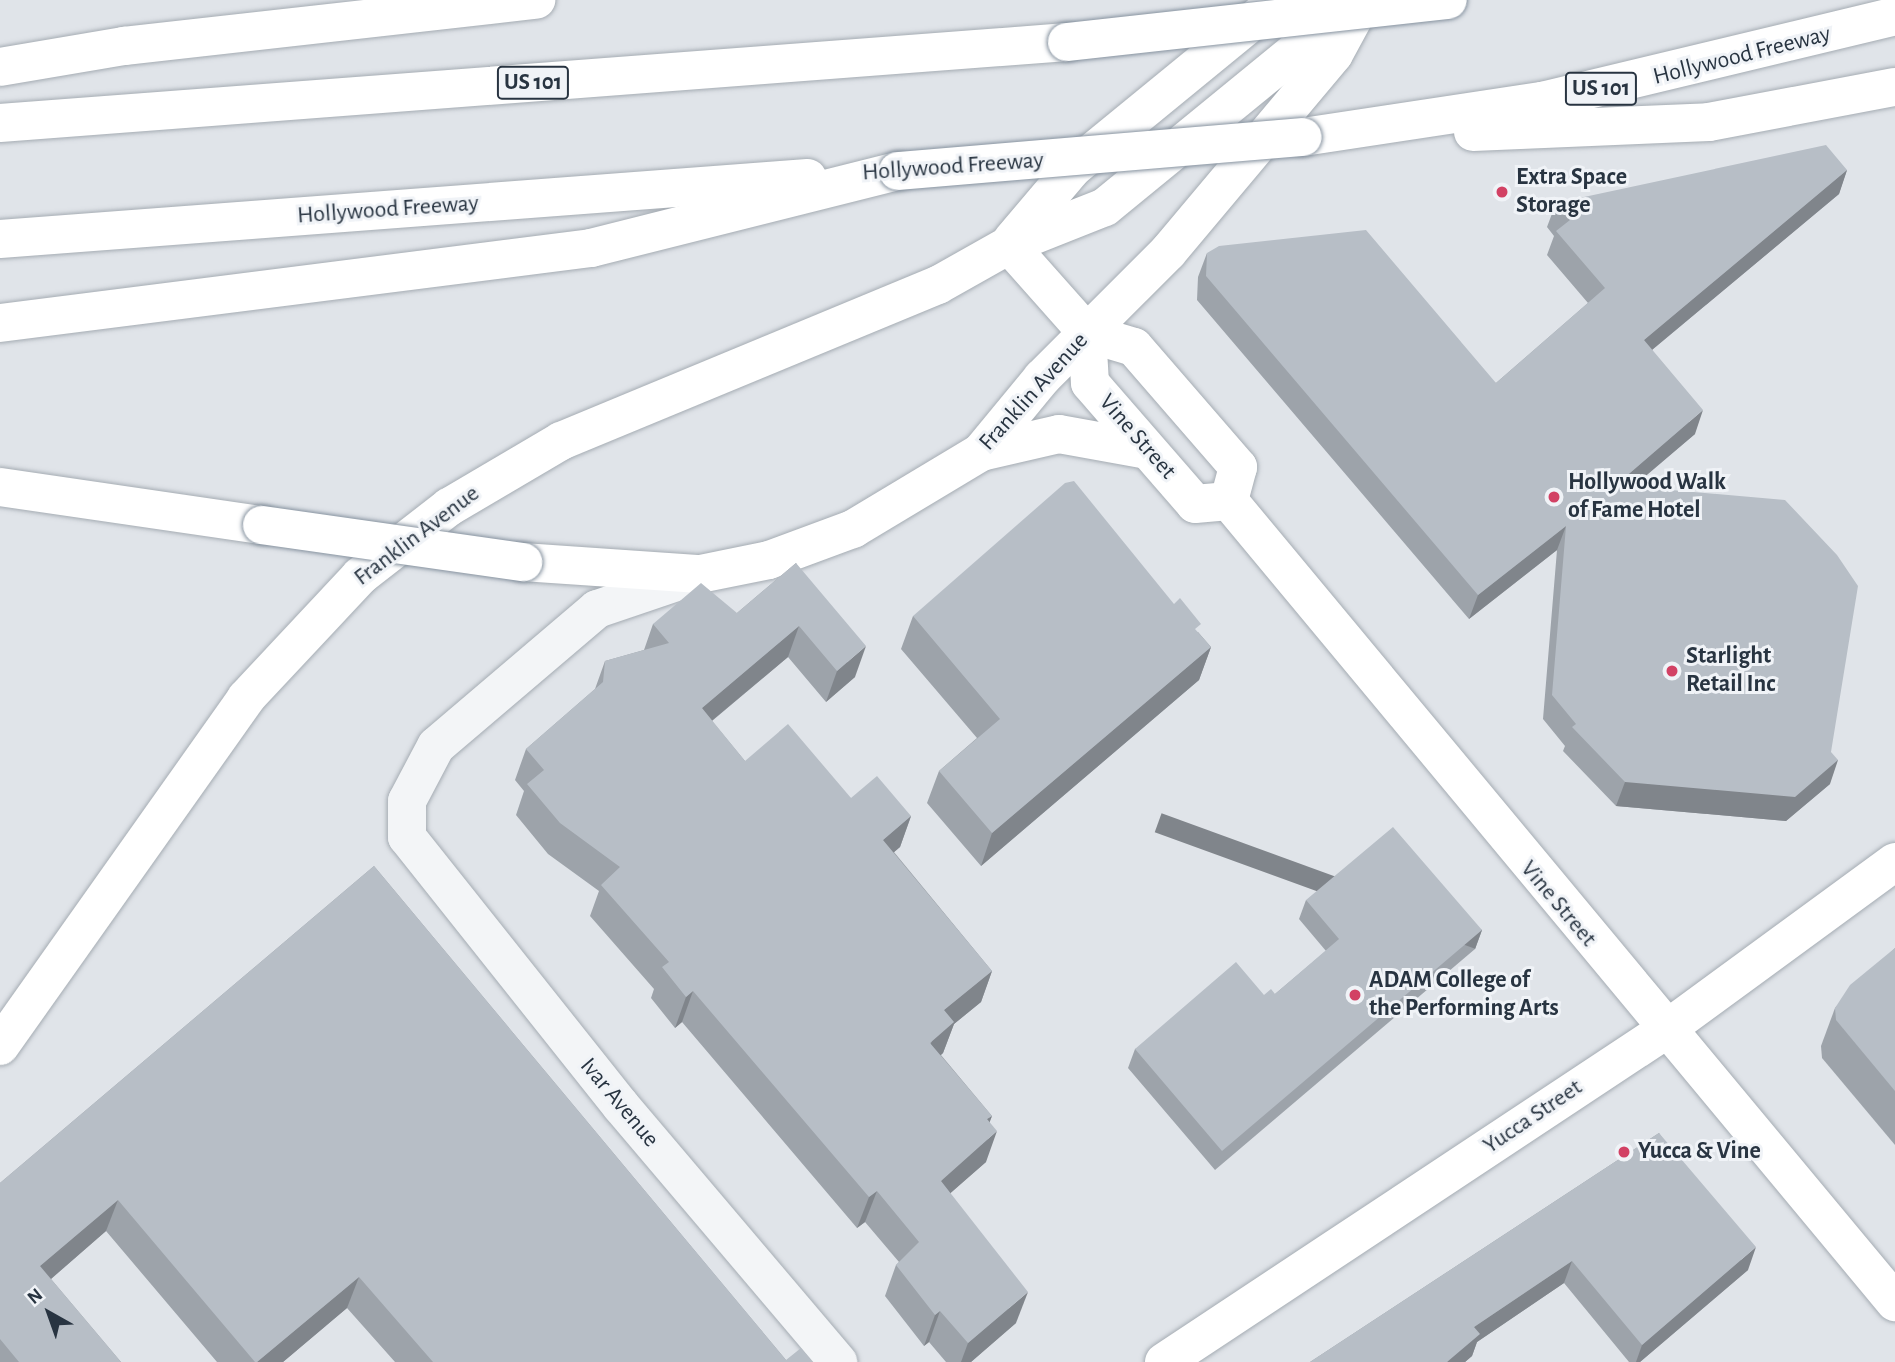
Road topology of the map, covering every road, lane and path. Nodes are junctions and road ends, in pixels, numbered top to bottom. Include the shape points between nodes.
1 (536, 0) edge
2 (1278, 0) edge
3 (1361, 0) edge
4 (1448, 0) edge
5 (1895, 16) edge
6 (0, 67) edge
7 (1895, 87) edge
8 (0, 124) edge
9 (1303, 136) junction
10 (898, 171) junction
11 (0, 239) edge
12 (1009, 245) junction
13 (0, 323) edge
14 (1087, 333) junction
15 (1148, 450) junction
16 (981, 452) junction
17 (0, 487) edge
18 (1228, 501) junction
19 (700, 574) junction
20 (407, 837) joint
21 (1891, 864) edge
22 (1664, 1031) junction
23 (0, 1046) edge
24 (1895, 1301) edge
25 (838, 1362) edge
26 (1164, 1362) edge

1 - 6 main road via 124,46
2 - 12 main road, Franklin Avenue via 1073,168
3 - 12 main road, Franklin Avenue via 1105,206
3 - 14 main road, Franklin Avenue via 1334,54 1168,252
4 - 8 main road, US 101, bridge via 1066,42
5 - 9 main road, Hollywood Freeway / US 101 via 1542,101
7 - 9 main road via 1798,108 1631,128
9 - 10 main road, Hollywood Freeway / US 101, bridge
10 - 11 main road, Hollywood Freeway / US 101
10 - 13 main road via 591,248
12 - 14 main road
12 - 23 main road, Franklin Avenue via 938,285 561,442 449,507 360,576 246,698
14 - 15 main road, Vine Street via 1090,383
14 - 16 main road, Franklin Avenue
14 - 18 main road via 1134,347 1238,467
15 - 16 main road via 1059,434
15 - 18 main road, Vine Street via 1195,504
16 - 19 main road, Franklin Avenue via 853,529 769,560
17 - 19 main road, bridge via 523,562
18 - 22 main road, Vine Street
19 - 20 street, Franklin Avenue via 597,609 436,746 407,801
20 - 25 street, Ivar Avenue via 621,1106
21 - 22 main road, Yucca Street
22 - 24 main road, Vine Street
22 - 26 main road, Yucca Street

